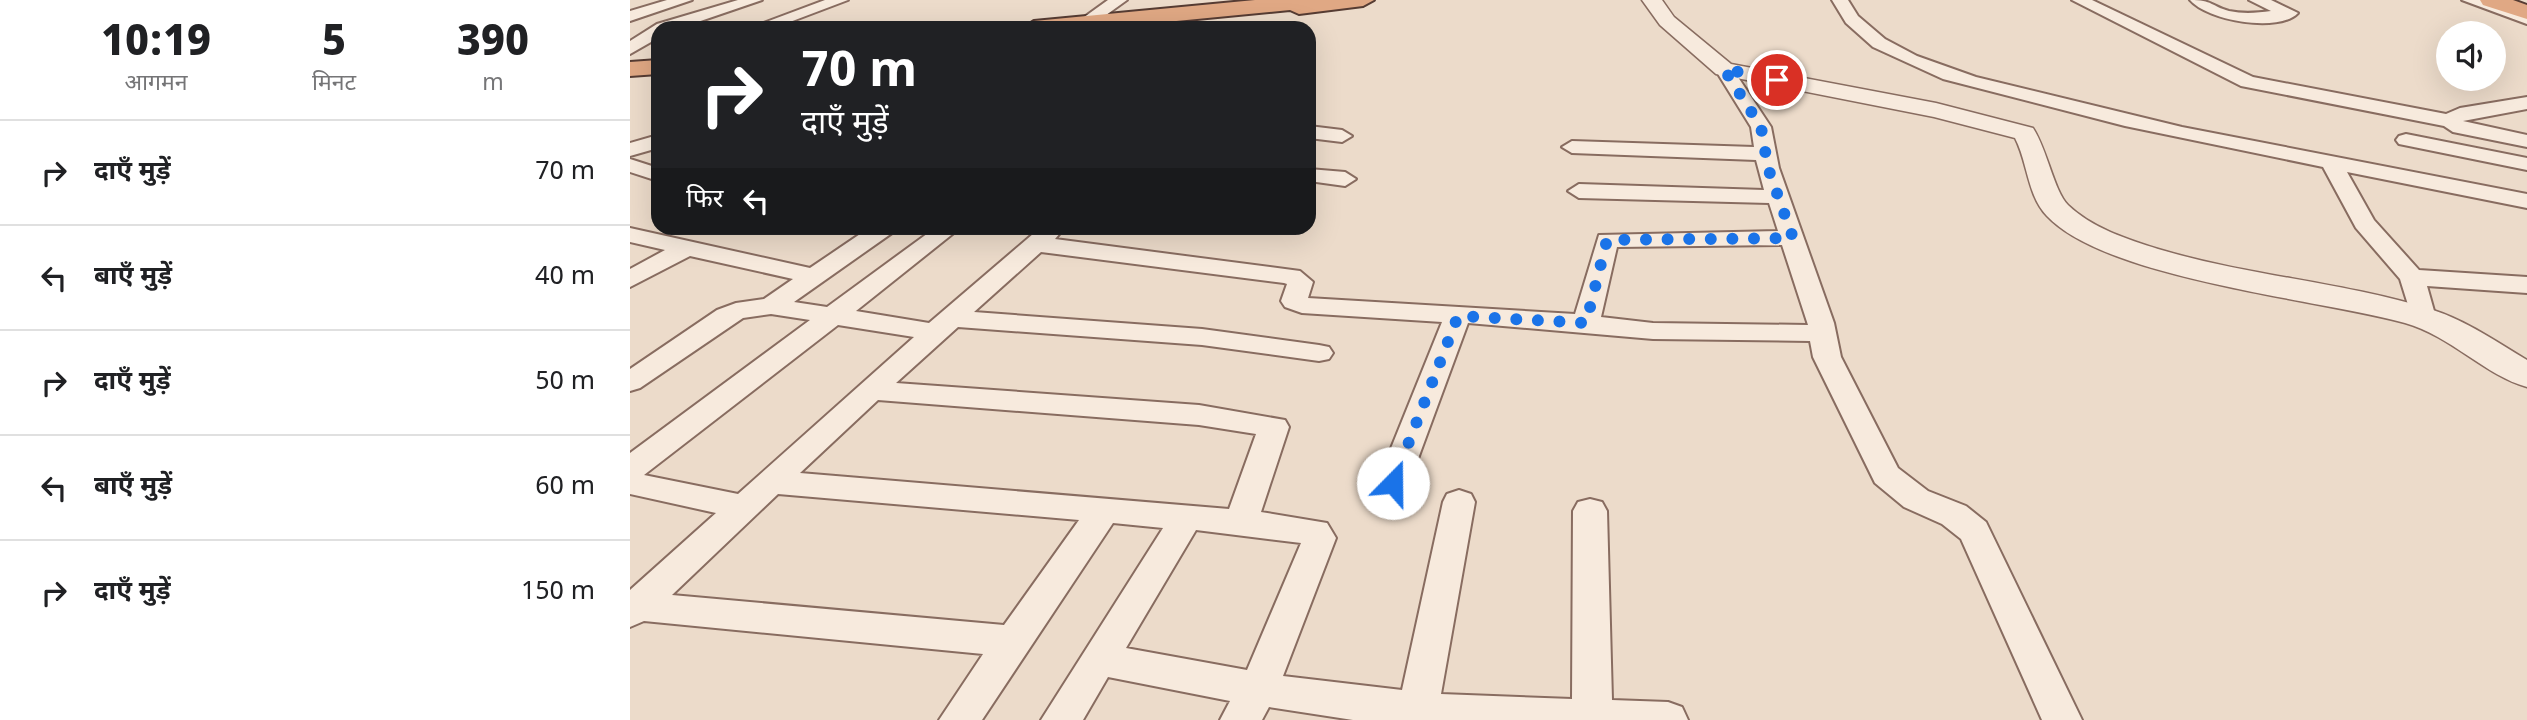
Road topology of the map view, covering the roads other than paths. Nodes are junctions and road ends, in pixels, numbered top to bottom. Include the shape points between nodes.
1 (684, 0) edge
2 (754, 0) edge
3 (839, 0) edge
4 (1119, 0) edge
5 (1322, 0) edge
6 (1363, 0) edge
7 (1652, 0) edge
8 (1840, 0) edge
9 (2080, 0) edge
10 (2199, 0) edge
11 (2258, 0) edge
12 (2470, 0) edge
13 (2491, 0) edge
14 (2513, 0) edge
15 (2527, 5) edge
16 (2527, 12) edge
17 (630, 16) edge
18 (2527, 19) edge
19 (686, 21) edge
20 (778, 21) edge
21 (1089, 21) edge
22 (1128, 21) edge
23 (1136, 21) edge
24 (651, 36) edge
25 (630, 49) edge
26 (651, 64) edge
27 (630, 66) edge
28 (1724, 69) junction
29 (2527, 103) edge
30 (2082, 110) junction
31 (2450, 121) junction
32 (1316, 133) edge
33 (1342, 136) dead end
34 (2406, 141) dead end
35 (2527, 141) edge
36 (651, 143) edge
37 (1572, 147) dead end
38 (630, 150) edge
39 (1766, 154) junction
40 (2330, 161) junction
41 (2527, 164) edge
42 (630, 165) edge
43 (651, 172) edge
44 (1316, 176) edge
45 (1345, 178) dead end
46 (1579, 191) dead end
47 (2527, 192) edge
48 (1779, 197) junction
49 (2527, 201) edge
50 (630, 235) edge
51 (874, 235) edge
52 (940, 235) edge
53 (1044, 236) edge
54 (1793, 238) junction
55 (686, 247) junction
56 (814, 276) junction
57 (2413, 277) junction
58 (630, 279) edge
59 (2527, 285) edge
60 (771, 306) junction
61 (1458, 316) junction
62 (831, 317) junction
63 (2423, 318) junction
64 (1586, 323) junction
65 (942, 325) junction
66 (1823, 333) junction
67 (1319, 353) dead end
68 (2527, 376) edge
69 (630, 382) edge
70 (871, 390) junction
71 (630, 469) edge
72 (771, 482) junction
73 (1393, 483) dead end
74 (630, 484) edge
75 (1459, 502) dead end
76 (744, 507) junction
77 (1590, 511) dead end
78 (1102, 512) junction
79 (1187, 517) junction
80 (1241, 522) junction
81 (633, 609) edge
82 (1012, 641) junction
83 (1098, 659) junction
84 (1249, 705) edge
85 (1418, 710) junction
86 (1592, 716) junction
87 (1489, 718) edge
88 (959, 720) edge
89 (1062, 720) edge
90 (1668, 720) edge
91 (2062, 720) edge

1 - 17 street
2 - 19 street
3 - 20 street
4 - 21 street
5 - 22 highway
6 - 23 highway
7 - 28 street via 1667,21
8 - 30 street via 1856,26 1910,60 1959,78
9 - 31 street via 2248,82
10 - 11 street via 2232,17 2290,13
12 - 18 street
13 - 16 highway
14 - 15 highway
24 - 25 street
26 - 27 highway
28 - 39 street via 1761,127
28 - 63 street via 1936,110 2024,133 2056,209 2081,231 2170,261
29 - 31 street via 2460,114
30 - 40 street
30 - 47 street
31 - 35 street via 2460,128
32 - 33 street
34 - 41 street
36 - 38 street
37 - 39 street
39 - 48 street
40 - 49 street
40 - 57 street via 2364,223
42 - 43 street
44 - 45 street
46 - 48 street
48 - 54 street
50 - 55 street
51 - 56 street
52 - 62 street
53 - 61 street via 1291,276 1300,282 1294,301 1302,305
53 - 65 street
54 - 64 street via 1607,240
54 - 66 street
55 - 56 street
55 - 58 street
56 - 60 street
57 - 59 street
57 - 63 street
60 - 62 street
60 - 69 street via 726,316
61 - 64 street
61 - 73 street
62 - 65 street
62 - 71 street
63 - 68 street
64 - 66 street via 1653,331
65 - 67 street via 1202,337
65 - 70 street
66 - 91 street via 1827,357 1886,475 1916,499 1954,514 1974,531
70 - 72 street
70 - 80 street via 1199,415 1274,428
72 - 76 street
72 - 78 street
74 - 76 street
75 - 85 street
76 - 81 street
77 - 86 street
78 - 79 street
78 - 82 street
79 - 80 street
79 - 83 street
80 - 84 street via 1315,532 1319,538
81 - 82 street
82 - 88 street
83 - 84 street
83 - 89 street
84 - 85 street
85 - 87 street
86 - 87 street
86 - 90 street

